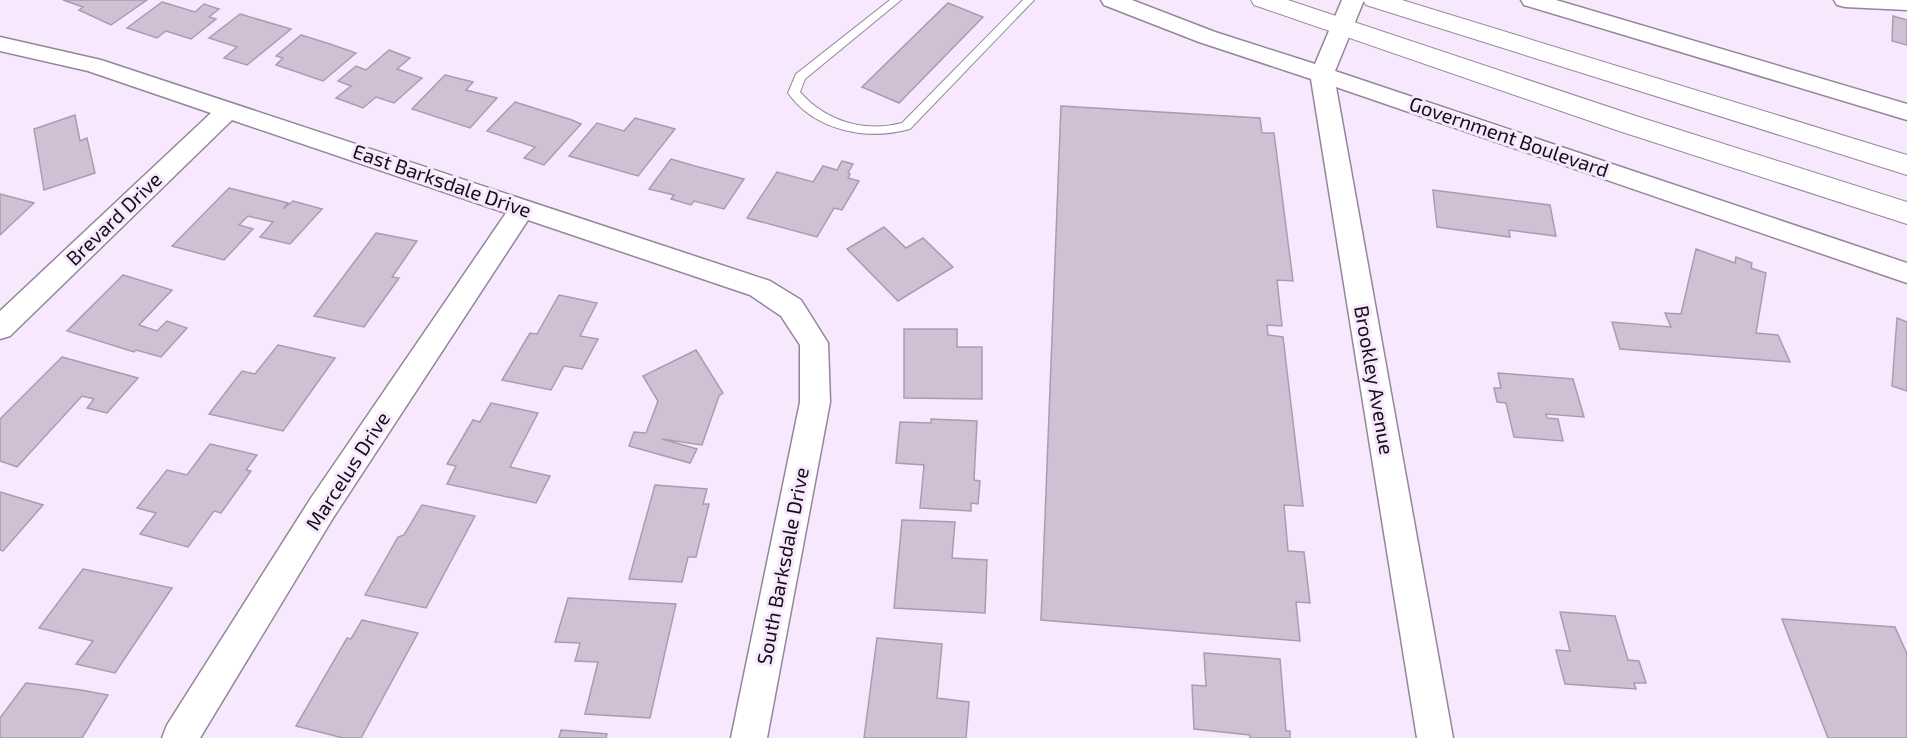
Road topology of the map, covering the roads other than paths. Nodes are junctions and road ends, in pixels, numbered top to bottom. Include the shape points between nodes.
1 (896, 0) edge
2 (1029, 0) edge
3 (1112, 0) edge
4 (1263, 0) edge
5 (1375, 0) edge
6 (1532, 0) edge
7 (1845, 0) edge
8 (1907, 3) edge
9 (1348, 13) edge
10 (0, 44) edge
11 (1322, 75) junction
12 (228, 110) junction
13 (1907, 112) edge
14 (1907, 165) edge
15 (523, 208) junction
16 (1907, 213) edge
17 (1907, 273) edge
18 (0, 328) edge
19 (815, 393) joint
20 (180, 738) edge
21 (749, 738) edge
22 (1435, 738) edge

1 - 2 lane via 800,77 794,93 805,108 860,131 881,132 906,126
3 - 11 street, Government Boulevard
4 - 9 main road
5 - 14 main road
6 - 13 street
7 - 8 street
9 - 11 street
9 - 16 main road via 1629,124
10 - 12 street, East Barksdale Drive via 93,65
11 - 17 street, Government Boulevard
11 - 22 street, Brookley Avenue
12 - 15 street, East Barksdale Drive
12 - 18 street, Brevard Drive
15 - 19 street, East Barksdale Drive via 760,288 790,309 814,343
15 - 20 street, Marcelus Drive via 322,508
19 - 21 street, South Barksdale Drive

